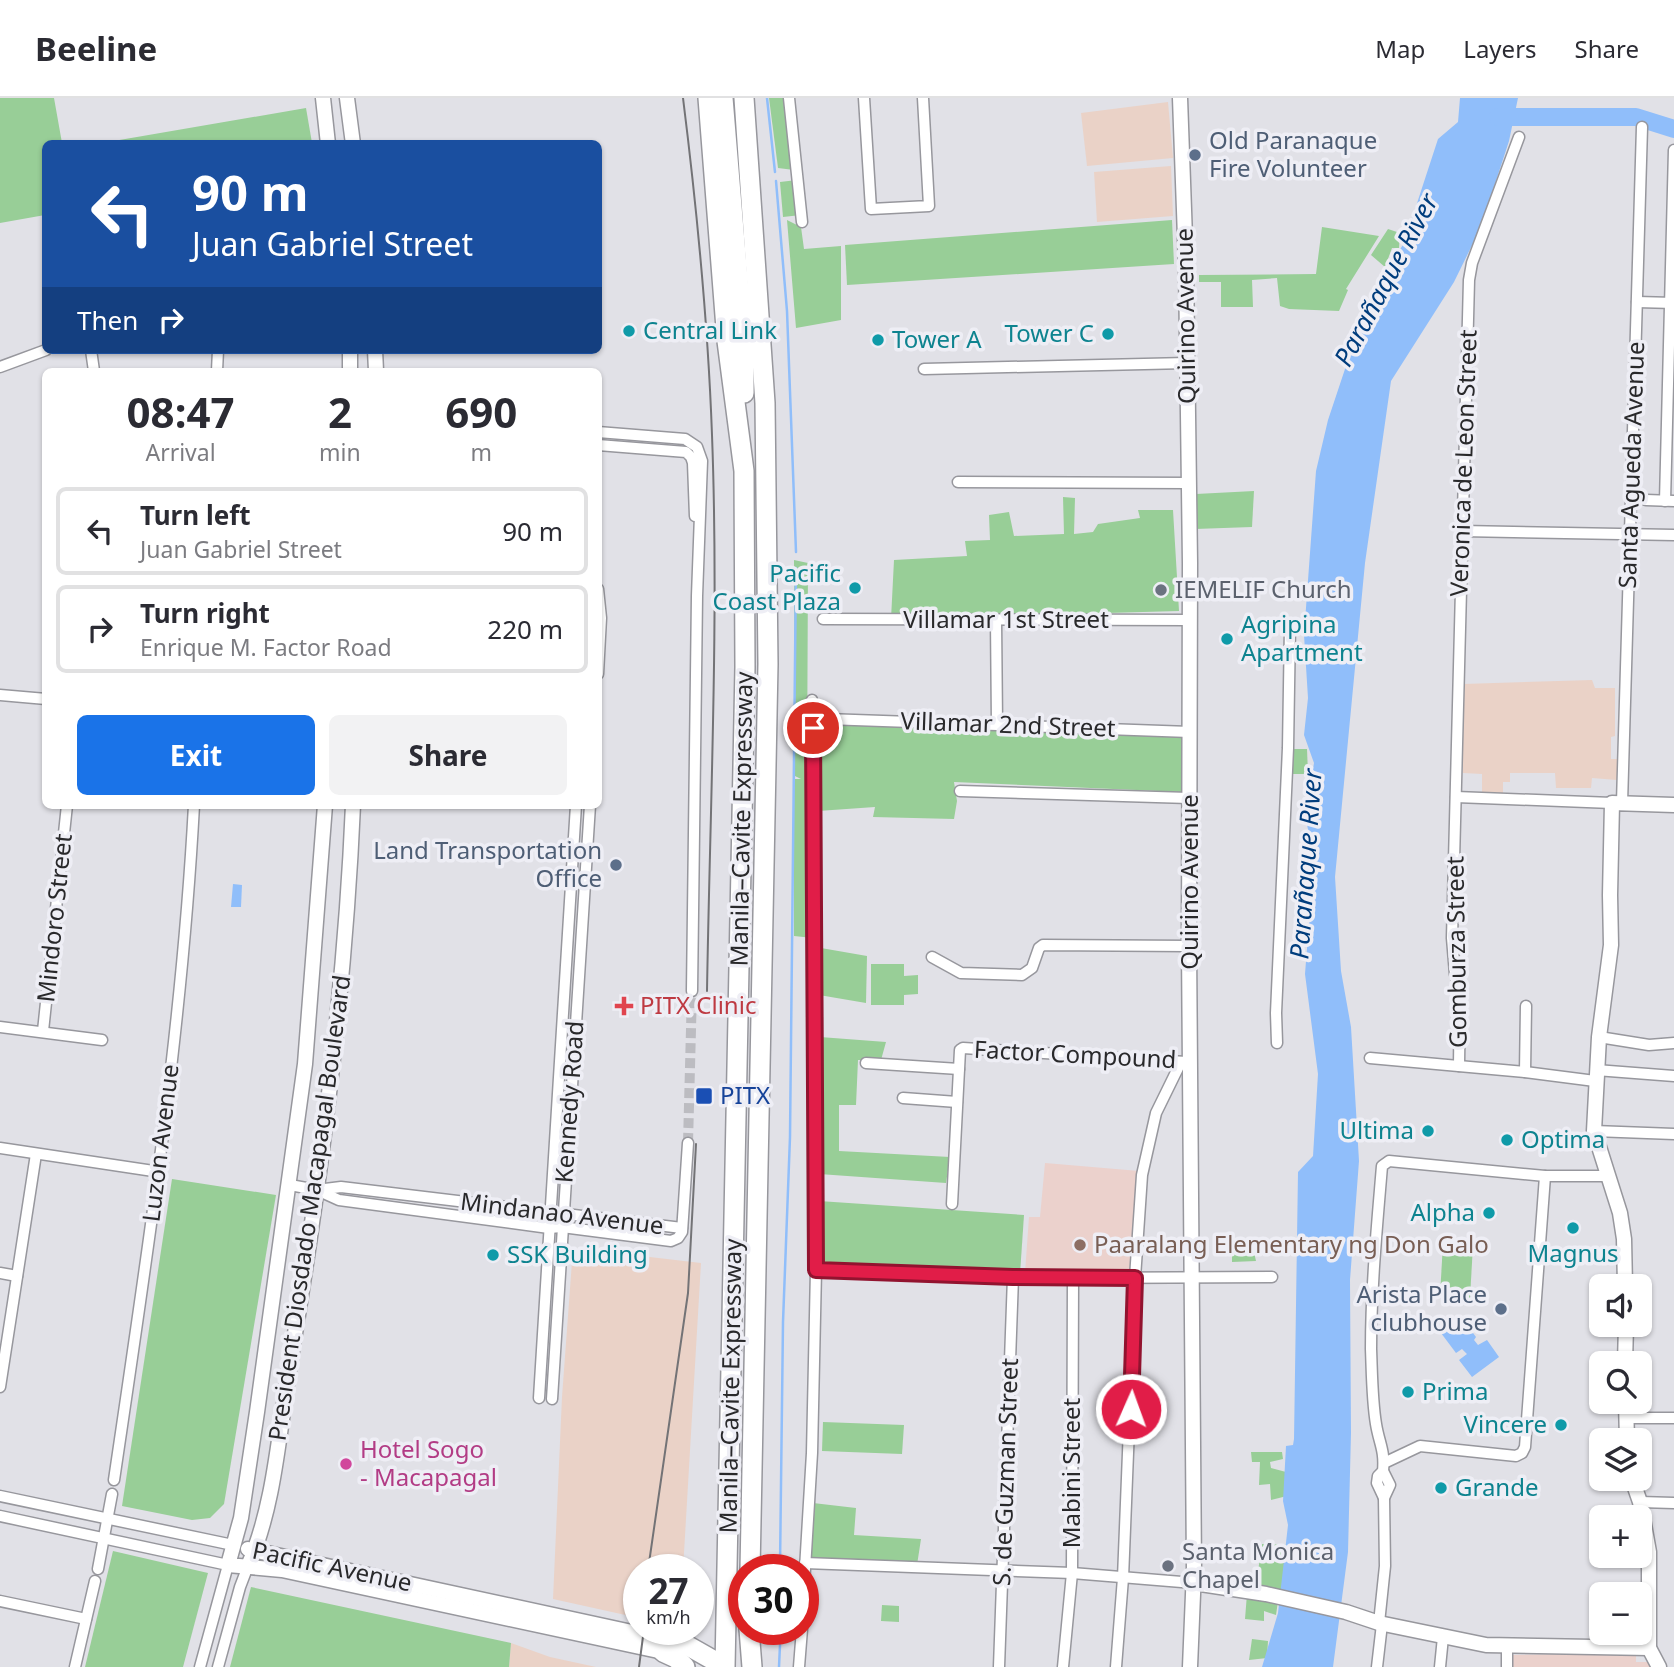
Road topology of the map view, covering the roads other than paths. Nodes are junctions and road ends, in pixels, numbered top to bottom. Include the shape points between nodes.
1 (708, 98) edge
2 (723, 98) edge
3 (743, 98) edge
4 (789, 98) edge
5 (864, 98) edge
6 (923, 98) edge
7 (1180, 98) edge
8 (348, 102) edge
9 (324, 104) edge
10 (1642, 127) dead end
11 (1519, 137) dead end
12 (328, 140) edge
13 (353, 140) edge
14 (1674, 150) edge
15 (1673, 187) edge
16 (802, 222) dead end
17 (1637, 302) junction
18 (1673, 303) edge
19 (42, 351) edge
20 (1187, 363) junction
21 (0, 367) edge
22 (924, 369) dead end
23 (602, 433) edge
24 (602, 445) edge
25 (744, 471) junction
26 (958, 482) dead end
27 (1188, 483) junction
28 (1646, 500) dead end
29 (1670, 501) edge
30 (1462, 531) junction
31 (1630, 533) junction
32 (1674, 534) edge
33 (698, 575) junction
34 (823, 619) dead end
35 (996, 620) junction
36 (1190, 620) junction
37 (1290, 626) dead end
38 (0, 695) edge
39 (42, 699) edge
40 (812, 700) dead end
41 (826, 719) dead end
42 (997, 724) junction
43 (1190, 732) junction
44 (960, 791) dead end
45 (1456, 797) junction
46 (1189, 798) junction
47 (1617, 803) junction
48 (1674, 804) edge
49 (67, 809) edge
50 (194, 809) edge
51 (326, 809) edge
52 (353, 809) edge
53 (576, 809) edge
54 (590, 809) edge
55 (1189, 946) junction
56 (932, 957) dead end
57 (565, 974) junction
58 (579, 976) junction
59 (692, 991) tunnel mouth
60 (1526, 1006) dead end
61 (0, 1027) edge
62 (43, 1031) junction
63 (1599, 1037) junction
64 (102, 1040) dead end
65 (1278, 1043) dead end
66 (1674, 1044) edge
67 (1370, 1058) dead end
68 (1185, 1062) junction
69 (866, 1063) dead end
70 (1459, 1066) junction
71 (959, 1069) junction
72 (1525, 1072) junction
73 (1596, 1075) junction
74 (1674, 1076) edge
75 (558, 1087) junction
76 (571, 1087) junction
77 (903, 1098) dead end
78 (957, 1102) junction
79 (1594, 1131) junction
80 (1674, 1134) edge
81 (688, 1143) tunnel mouth
82 (0, 1148) edge
83 (36, 1154) junction
84 (160, 1172) junction
85 (1545, 1176) junction
86 (1608, 1176) junction
87 (290, 1185) junction
88 (317, 1190) junction
89 (952, 1204) dead end
90 (550, 1214) junction
91 (563, 1215) junction
92 (562, 1227) junction
93 (549, 1228) junction
94 (682, 1228) junction
95 (816, 1270) junction
96 (0, 1273) edge
97 (1625, 1274) edge
98 (17, 1276) junction
99 (1013, 1277) junction
100 (1192, 1277) junction
101 (1272, 1277) dead end
102 (1073, 1278) junction
103 (1135, 1278) junction
104 (2, 1362) edge
105 (0, 1387) edge
106 (539, 1398) dead end
107 (552, 1399) dead end
108 (1626, 1414) edge
109 (1626, 1418) junction
110 (1674, 1418) edge
111 (1626, 1428) edge
112 (1384, 1467) junction
113 (114, 1480) dead end
114 (1636, 1491) edge
115 (112, 1493) dead end
116 (0, 1496) edge
117 (1640, 1502) junction
118 (1674, 1503) edge
119 (0, 1516) edge
120 (109, 1520) junction
121 (105, 1538) junction
122 (233, 1545) junction
123 (255, 1550) junction
124 (750, 1554) edge
125 (806, 1554) edge
126 (819, 1563) edge
127 (228, 1564) junction
128 (248, 1566) junction
129 (98, 1569) dead end
130 (1004, 1570) junction
131 (1072, 1573) junction
132 (1123, 1578) junction
133 (95, 1581) dead end
134 (1194, 1583) junction
135 (0, 1601) edge
136 (86, 1619) junction
137 (1381, 1623) junction
138 (623, 1636) edge
139 (623, 1637) edge
140 (1443, 1637) junction
141 (663, 1645) joint
142 (751, 1645) edge
143 (801, 1645) edge
144 (1507, 1646) junction
145 (1649, 1648) junction
146 (721, 1663) edge
147 (75, 1667) edge
148 (200, 1667) edge
149 (218, 1667) edge
150 (685, 1667) edge
151 (752, 1667) edge
152 (799, 1667) edge
153 (999, 1667) edge
154 (1063, 1667) edge
155 (1116, 1667) edge
156 (1190, 1667) edge
157 (1377, 1667) edge
158 (1440, 1667) edge
159 (1507, 1667) edge
160 (1660, 1667) edge

1 - 25 highway, Manila–Cavite Expressway via 727,341
2 - 25 highway via 744,351
3 - 124 highway, Manila–Cavite Expressway via 765,403 768,652
4 - 16 street
5 - 6 street via 871,209 929,206
7 - 20 main road, Quirino Avenue
8 - 9 main road
8 - 13 main road
9 - 12 main road
10 - 17 street, Santa Agueda Avenue
11 - 30 street, Veronica de Leon Street via 1469,279
14 - 15 street
15 - 18 street
17 - 18 street
17 - 31 street, Santa Agueda Avenue
18 - 29 street
19 - 21 street
20 - 22 street
20 - 27 main road, Quirino Avenue
23 - 33 street via 682,438 697,447 702,457 703,491
24 - 33 street via 678,450 691,457
25 - 146 highway, Manila–Cavite Expressway via 745,667
26 - 27 street
27 - 36 main road, Quirino Avenue
28 - 29 street
30 - 31 street
30 - 45 street, Veronica de Leon Street
31 - 32 street
31 - 47 street, Santa Agueda Avenue
33 - 59 street
34 - 35 street, Villamar 1st Street
35 - 36 street, Villamar 1st Street
35 - 42 street
36 - 43 main road, Quirino Avenue
37 - 65 street
38 - 39 street
40 - 95 street
41 - 42 street, Villamar 2nd Street
42 - 43 street, Villamar 2nd Street
43 - 46 main road, Quirino Avenue
44 - 46 street
45 - 47 street
45 - 70 street, Gomburza Street via 1452,938 1460,988
46 - 55 main road, Quirino Avenue
47 - 48 main road
47 - 63 main road via 1611,958
49 - 62 street, Mindoro Street
50 - 84 street, Luzon Avenue
51 - 87 main road, President Diosdado Macapagal Boulevard via 306,1064
52 - 88 main road, President Diosdado Macapagal Boulevard via 345,953
53 - 57 street, Kennedy Road
54 - 58 street, Kennedy Road
55 - 56 street via 1043,945 1032,968 1022,975 961,973
55 - 68 main road, Quirino Avenue
57 - 58 street
57 - 75 street, Kennedy Road
58 - 76 street, Kennedy Road
60 - 72 street
61 - 62 street
62 - 64 street
63 - 66 street
63 - 73 main road
67 - 70 street, Gomburza Street
68 - 71 street, Factor Compound via 963,1048
68 - 100 main road, Quirino Avenue
68 - 103 street via 1156,1113 1144,1166
69 - 71 street
70 - 72 street, Gomburza Street
71 - 78 street
72 - 73 street, Gomburza Street
73 - 74 street, Gomburza Street
73 - 79 main road
75 - 76 street
75 - 90 street, Kennedy Road
76 - 91 street, Kennedy Road
77 - 78 street
78 - 89 street
79 - 80 street
79 - 86 main road
81 - 94 street
82 - 83 street
83 - 84 street
83 - 98 street
84 - 113 street, Luzon Avenue
85 - 86 street
85 - 112 street via 1522,1453 1420,1446
85 - 112 street via 1389,1161 1382,1166 1371,1349
86 - 97 main road via 1625,1240
87 - 88 street, Mindanao Avenue
87 - 122 main road, President Diosdado Macapagal Boulevard via 242,1511
88 - 90 street, Mindanao Avenue via 341,1188
88 - 93 street, Mindanao Avenue via 339,1200
88 - 123 main road, President Diosdado Macapagal Boulevard via 273,1470
90 - 91 street, Mindanao Avenue
90 - 93 street, Kennedy Road
91 - 92 street, Kennedy Road
91 - 94 street, Mindanao Avenue
92 - 93 street, Mindanao Avenue
92 - 94 street, Mindanao Avenue via 671,1241
92 - 107 street, Kennedy Road
93 - 106 street, Kennedy Road
95 - 99 street
95 - 125 street
96 - 98 street
98 - 104 street
99 - 102 street
99 - 130 street, S. de Guzman Street
100 - 101 street
100 - 103 street
100 - 134 main road, Quirino Avenue
102 - 103 street
102 - 131 street, Mabini Street
103 - 132 street
104 - 105 street
108 - 109 main road
109 - 110 street
109 - 111 main road
112 - 137 street via 1377,1483 1384,1498
114 - 117 main road
115 - 120 street
116 - 120 street, Pacific Avenue
117 - 118 street
117 - 145 main road via 1649,1552
119 - 121 street, Pacific Avenue
120 - 121 street
120 - 122 street, Pacific Avenue
121 - 127 street, Pacific Avenue
121 - 129 street
122 - 123 main road, Pacific Avenue
122 - 127 main road, President Diosdado Macapagal Boulevard
123 - 128 main road, President Diosdado Macapagal Boulevard
123 - 138 main road, Pacific Avenue
126 - 130 street
127 - 128 main road, Pacific Avenue
127 - 148 street
128 - 139 main road, Pacific Avenue
128 - 149 street
130 - 131 street
130 - 153 street, S. de Guzman Street
131 - 132 street
131 - 154 street, Mabini Street
132 - 134 street
132 - 155 street
133 - 136 street
134 - 137 main road via 1266,1594
134 - 156 main road, Quirino Avenue
135 - 136 street
136 - 147 street
137 - 140 main road
137 - 157 street
140 - 144 main road
140 - 158 street
141 - 146 highway via 690,1647
141 - 150 highway
142 - 151 highway
143 - 152 street
144 - 145 main road
144 - 159 street
145 - 160 main road

